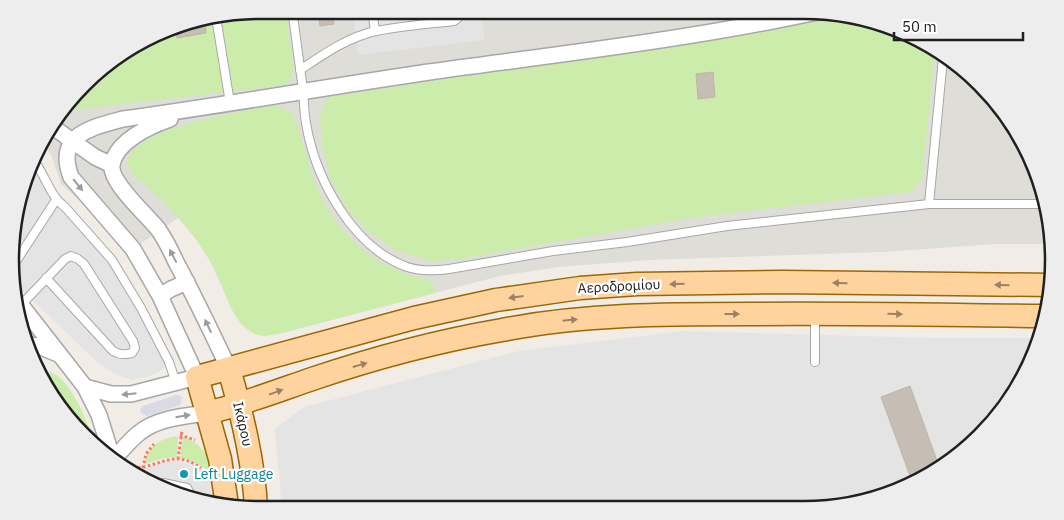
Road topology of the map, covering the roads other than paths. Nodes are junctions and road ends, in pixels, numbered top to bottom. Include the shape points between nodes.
1 (293, 19) edge
2 (373, 19) edge
3 (457, 19) edge
4 (781, 19) edge
5 (217, 23) edge
6 (375, 31) junction
7 (943, 63) edge
8 (300, 70) junction
9 (303, 93) junction
10 (230, 103) junction
11 (197, 109) junction
12 (56, 130) edge
13 (72, 141) junction
14 (112, 165) junction
15 (38, 166) edge
16 (56, 200) junction
17 (929, 204) junction
18 (1039, 204) edge
19 (19, 257) edge
20 (46, 278) junction
21 (187, 282) junction
22 (1044, 285) edge
23 (160, 296) junction
24 (22, 299) edge
25 (24, 309) edge
26 (815, 313) junction
27 (1039, 316) edge
28 (35, 346) edge
29 (59, 355) junction
30 (815, 362) dead end
31 (228, 369) junction
32 (186, 380) junction
33 (85, 388) junction
34 (239, 405) junction
35 (207, 413) junction
36 (110, 448) edge
37 (117, 454) edge
38 (175, 486) edge
39 (188, 490) edge
40 (226, 499) edge
41 (255, 501) edge

1 - 8 lane
2 - 6 lane
3 - 6 lane
4 - 9 street
5 - 10 lane
6 - 8 lane via 349,40
7 - 17 lane
8 - 9 lane
9 - 10 street
9 - 17 lane via 306,124 321,174 345,217 381,253 407,267 421,270 449,270 553,251 727,226
10 - 11 street
11 - 13 street via 113,122 86,130
11 - 14 street via 158,123 129,139
12 - 13 street
13 - 14 street
13 -> 23 street via 67,153 71,177 133,249
21 -> 14 street via 159,230 118,184
15 - 16 lane
16 - 19 lane
16 - 32 lane via 112,260 169,362
17 - 18 lane
20 - 20 lane via 71,256 84,264 133,341 135,348 132,353 126,355 113,351
20 - 24 lane
21 - 23 street
31 -> 21 street
22 -> 31 main road, Αεροδρομίου via 782,282 580,288 496,300 414,318
23 - 32 street
25 - 29 street
26 -> 27 main road
26 - 30 lane
34 -> 26 main road via 383,358 503,329 643,314
28 - 29 street
29 - 33 street
31 - 32 main road, Αεροδρομίου
31 - 34 main road, Ικάρου
32 -> 33 street via 131,394 111,394
32 - 35 main road
33 - 36 street via 99,415
34 - 35 main road
34 - 41 main road, Ικάρου
37 -> 35 street via 139,432 150,426 178,417
35 - 40 main road via 220,458
38 - 39 lane

